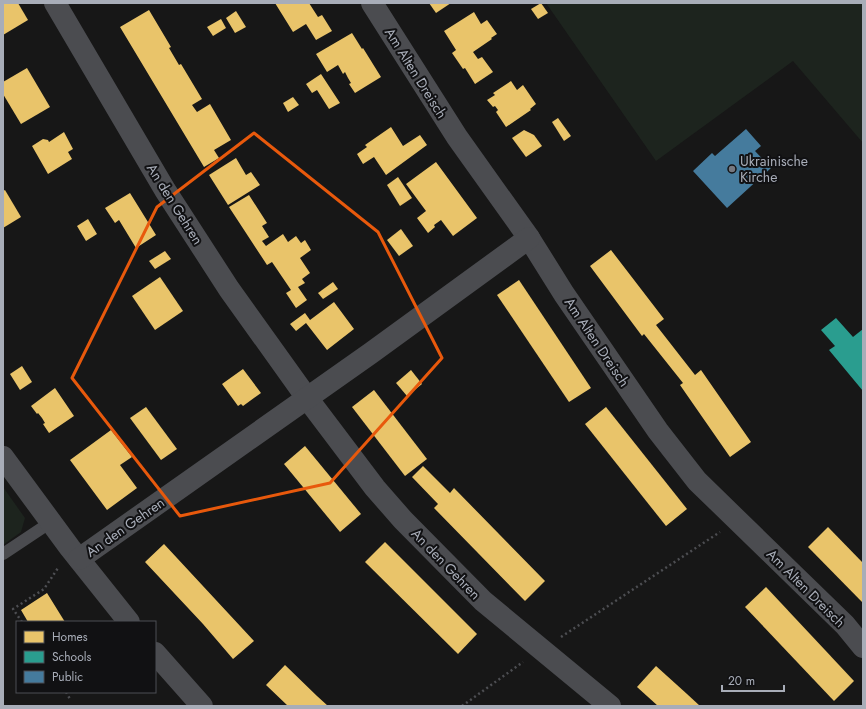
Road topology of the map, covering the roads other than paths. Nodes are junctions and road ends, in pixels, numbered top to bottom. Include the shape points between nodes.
1 (55, 3) edge
2 (372, 3) edge
3 (529, 238) junction
4 (307, 398) junction
5 (3, 457) edge
6 (51, 522) junction
7 (75, 553) junction
8 (3, 554) edge
9 (128, 621) edge
10 (863, 648) edge
11 (156, 653) edge
12 (202, 706) edge
13 (610, 706) edge

1 - 4 street, An den Gehren via 164,190 229,289
2 - 3 street, Am Alten Dreisch via 457,138
3 - 4 street, An den Gehren
3 - 10 street, Am Alten Dreisch via 564,294 658,431 697,481 845,625
4 - 7 street, An den Gehren
4 - 13 street, An den Gehren via 375,488 403,520 483,601
5 - 6 street
6 - 7 street
6 - 8 lane
7 - 9 street
11 - 12 street

